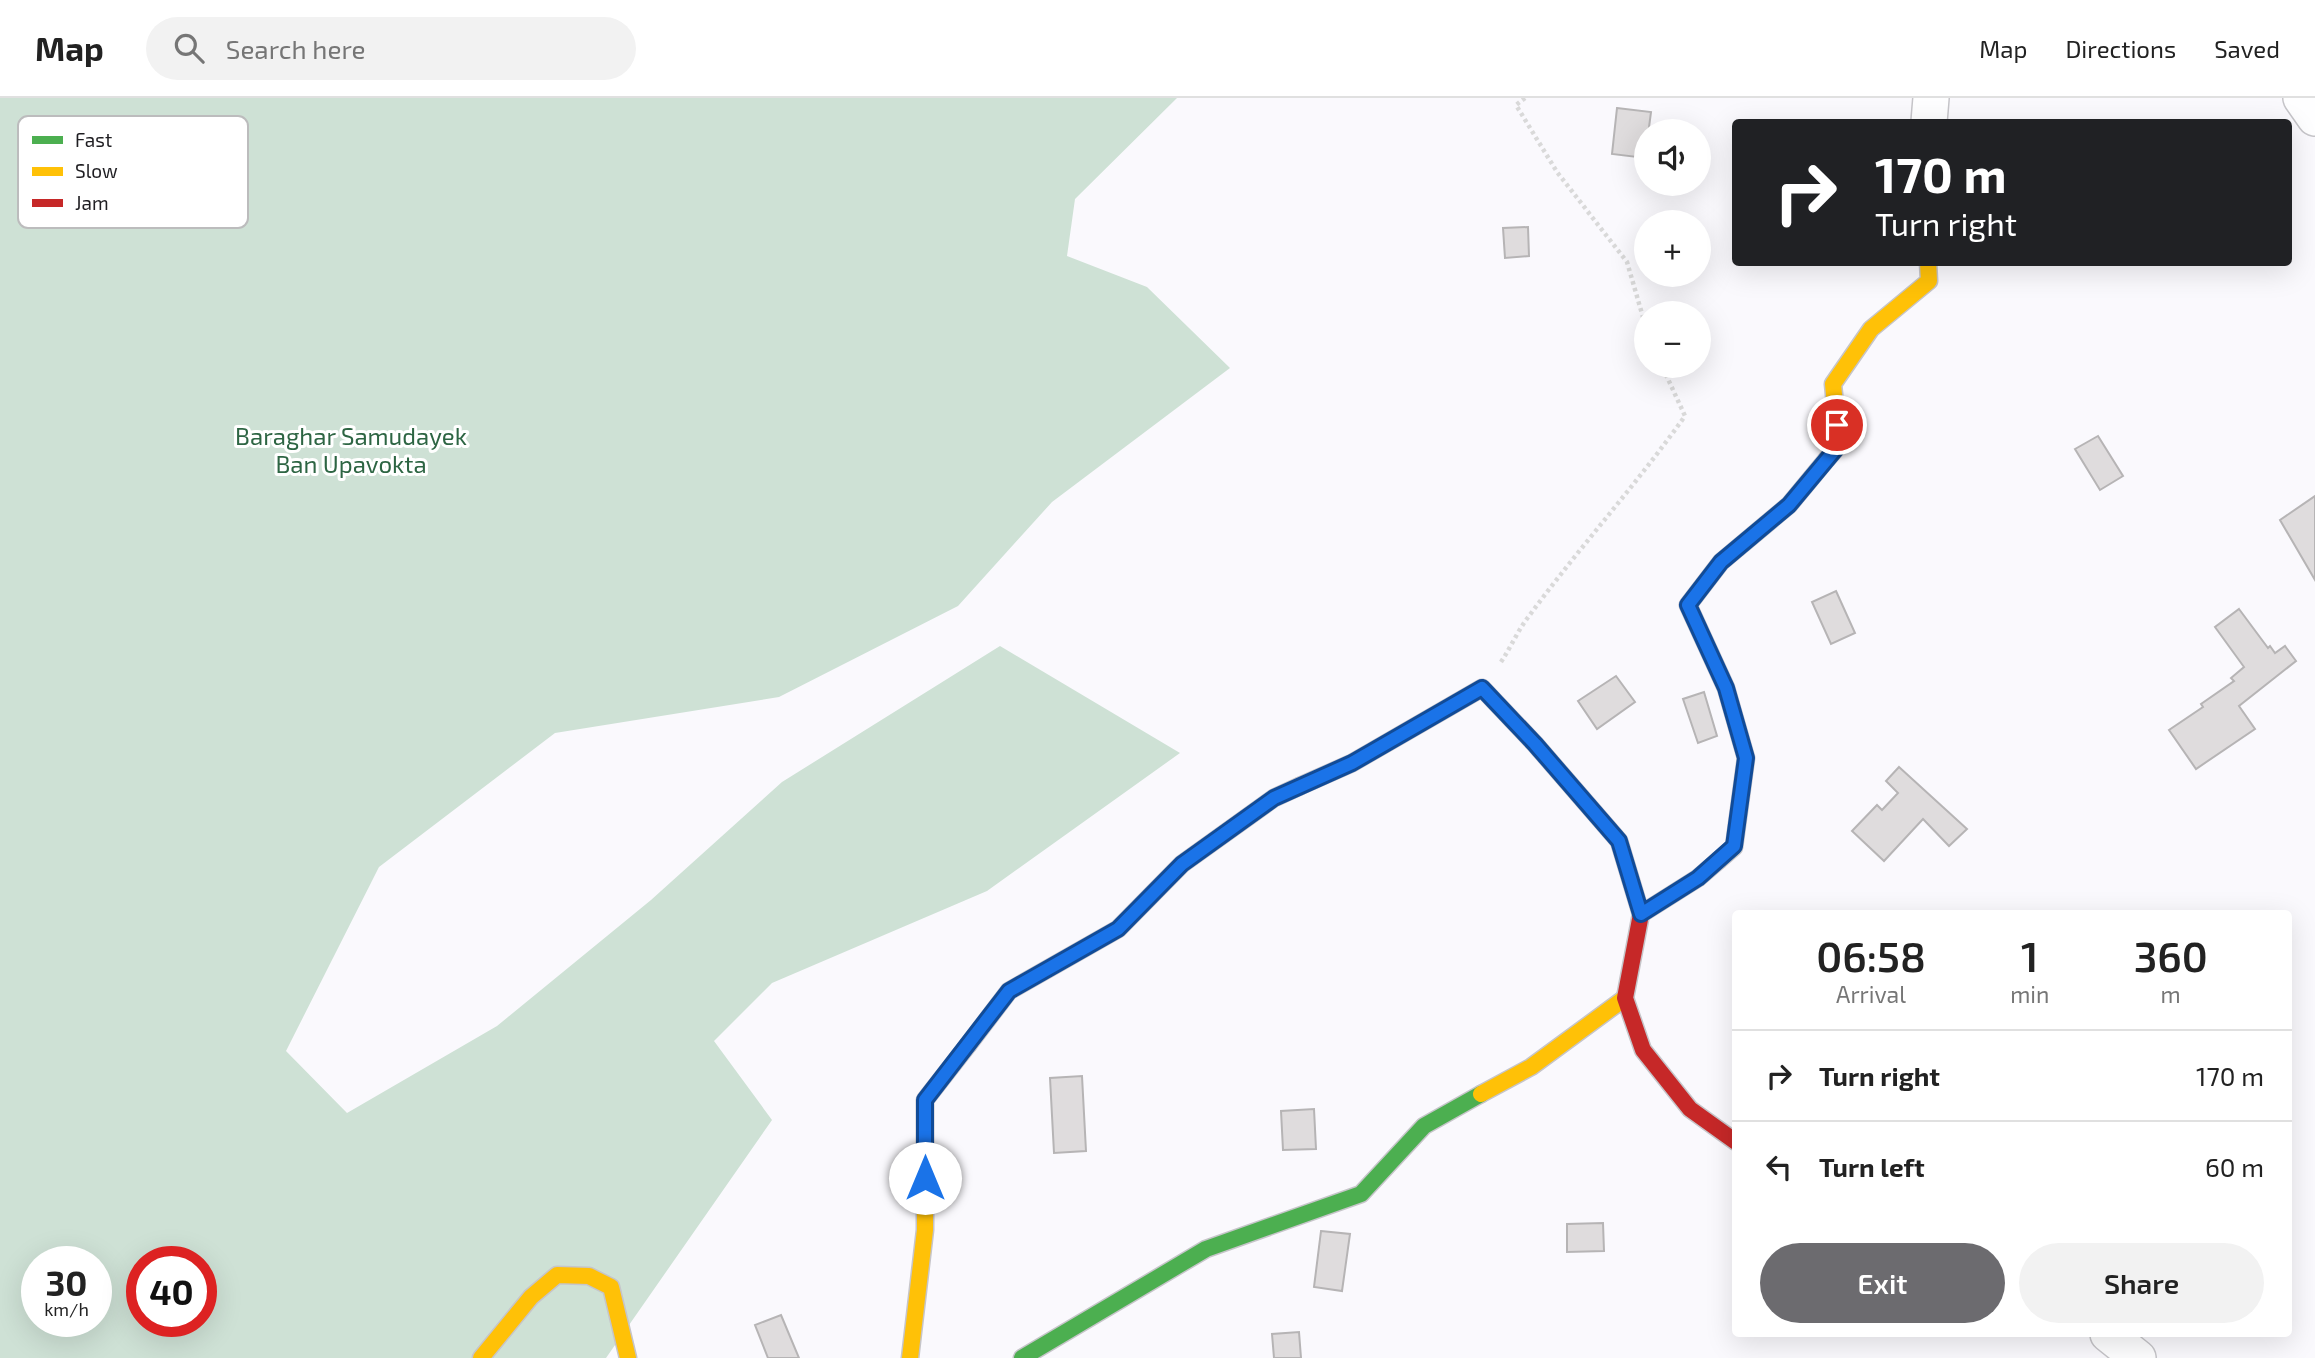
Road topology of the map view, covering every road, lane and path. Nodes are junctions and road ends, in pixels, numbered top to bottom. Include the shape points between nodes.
1 (1525, 98) edge
2 (1931, 98) edge
3 (2301, 98) edge
4 (2315, 118) edge
5 (1929, 119) edge
6 (1928, 266) edge
7 (1638, 301) edge
8 (1668, 378) edge
9 (1482, 688) junction
10 (1641, 914) junction
11 (1625, 998) junction
12 (1732, 1139) edge
13 (2112, 1337) edge
14 (481, 1358) edge
15 (628, 1358) edge
16 (910, 1358) edge
17 (1022, 1358) edge
18 (2138, 1358) edge

1 - 7 path via 1516,105 1557,172 1627,262
2 - 5 street
3 - 4 street
6 - 10 street via 1929,281 1871,329 1833,384 1839,445 1789,505 1721,562 1688,605 1726,688 1746,758 1734,846 1698,878
8 - 9 path via 1685,416 1527,619
9 - 10 street via 1619,841
9 - 16 street via 1352,763 1274,798 1182,864 1118,929 1009,991 925,1100 925,1230
10 - 11 street
11 - 12 street via 1643,1050 1690,1109
11 - 17 street via 1531,1067 1424,1126 1361,1194 1206,1249
13 - 18 street
14 - 15 street via 531,1297 556,1275 589,1276 611,1287

